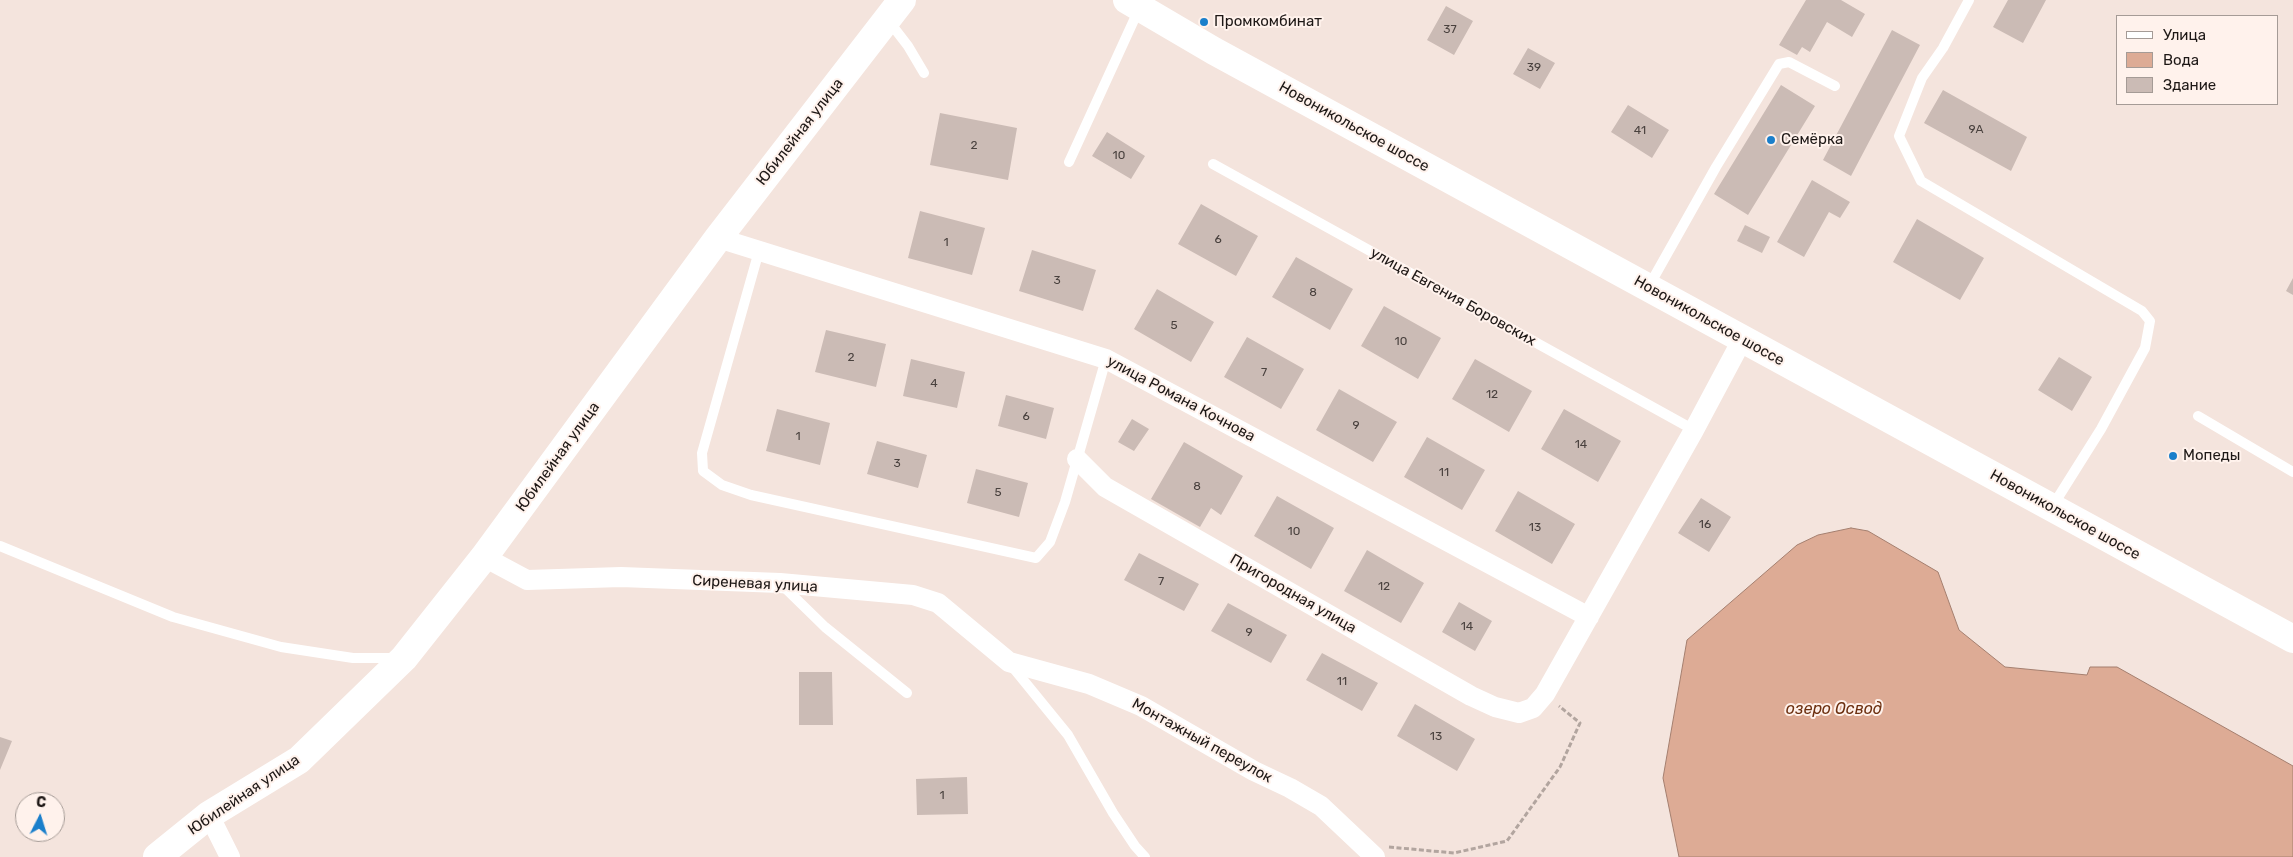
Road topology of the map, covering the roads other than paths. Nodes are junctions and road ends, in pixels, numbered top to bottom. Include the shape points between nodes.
1 (1969, 0) edge
2 (1133, 4) edge
3 (895, 10) edge
4 (924, 73) dead end
5 (1836, 86) dead end
6 (1069, 162) dead end
7 (1213, 164) dead end
8 (718, 238) junction
9 (759, 250) junction
10 (1649, 287) junction
11 (1742, 340) junction
12 (1106, 359) junction
13 (2198, 416) dead end
14 (1694, 430) junction
15 (1077, 459) junction
16 (2293, 472) edge
17 (2051, 508) junction
18 (0, 546) edge
19 (484, 557) junction
20 (780, 584) junction
21 (1589, 617) junction
22 (2293, 639) edge
23 (404, 658) junction
24 (1009, 662) junction
25 (907, 693) dead end
26 (209, 815) junction
27 (1369, 851) edge
28 (157, 857) edge
29 (230, 857) edge
30 (1145, 857) edge

1 - 17 lane via 1943,48 1922,78 1899,136 1921,181 2142,311 2150,321 2145,348 2101,429
2 - 6 lane
2 - 10 main road, Новоникольское шоссе
3 - 4 lane via 908,46
3 - 8 main road, Юбилейная улица
5 - 10 lane via 1789,62 1779,64 1716,167
7 - 14 lane, улица Евгения Боровских
8 - 9 street, улица Романа Кочнова
8 - 19 main road, Юбилейная улица
9 - 12 street, улица Романа Кочнова
9 - 15 lane via 702,453 703,471 722,486 1036,558 1050,542
10 - 11 main road, Новоникольское шоссе
11 - 14 street
11 - 17 main road, Новоникольское шоссе
12 - 15 lane
12 - 21 street, улица Романа Кочнова
13 - 16 lane
14 - 21 street
15 - 21 street, Пригородная улица via 1105,487 1495,707 1519,713 1533,708 1545,694
17 - 22 main road, Новоникольское шоссе
18 - 23 lane via 173,617 281,647 353,658
19 - 20 street, Сиреневая улица via 526,580 620,577
19 - 23 main road, Юбилейная улица
20 - 24 street, Сиреневая улица via 913,595 938,603
20 - 25 lane via 825,627
23 - 26 main road, Юбилейная улица via 300,760
24 - 27 street, Монтажный переулок via 1089,684 1141,706 1321,806
24 - 30 lane via 1068,735 1113,813
26 - 28 main road, Юбилейная улица
26 - 29 street

